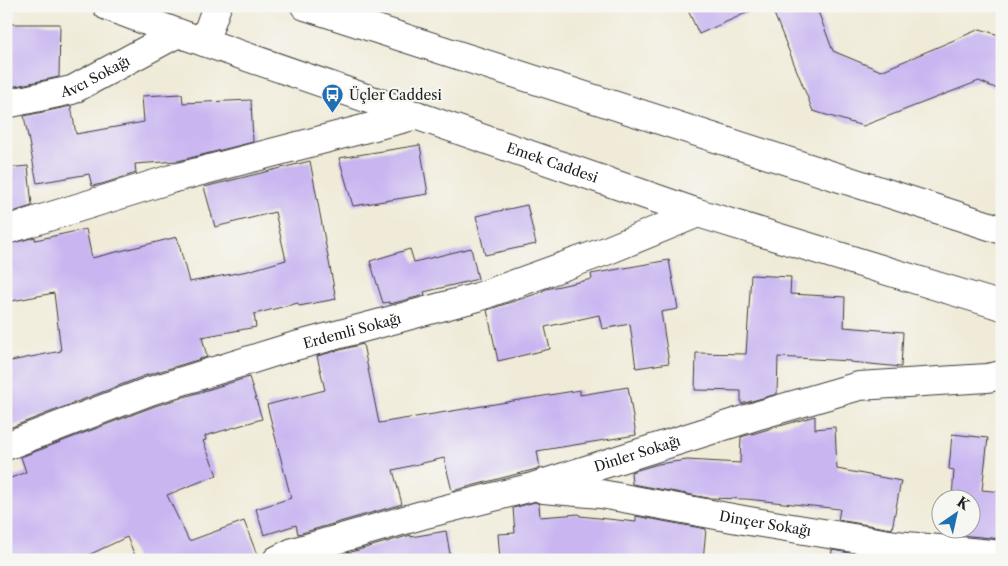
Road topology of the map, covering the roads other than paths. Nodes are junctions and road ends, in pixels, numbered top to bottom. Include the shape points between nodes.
1 (107, 6) edge
2 (217, 6) edge
3 (305, 6) edge
4 (178, 33) junction
5 (204, 42) junction
6 (6, 104) edge
7 (417, 115) junction
8 (698, 214) junction
9 (6, 230) edge
10 (1002, 230) edge
11 (1002, 306) edge
12 (1002, 375) edge
13 (6, 446) edge
14 (528, 488) junction
15 (1002, 555) edge
16 (277, 560) edge

1 - 4 street, Emek Caddesi
2 - 5 street
3 - 10 street
4 - 5 street, Emek Caddesi
4 - 6 street, Avcı Sokağı via 72,90
5 - 7 street, Emek Caddesi
7 - 8 street, Emek Caddesi
7 - 9 street via 171,179
8 - 11 street, Emek Caddesi
8 - 13 street, Erdemli Sokağı via 478,297 288,348 150,391
12 - 14 street, Dinler Sokağı via 859,386
14 - 15 street, Dinçer Sokağı via 601,494 896,545
14 - 16 street, Dinler Sokağı via 293,552

